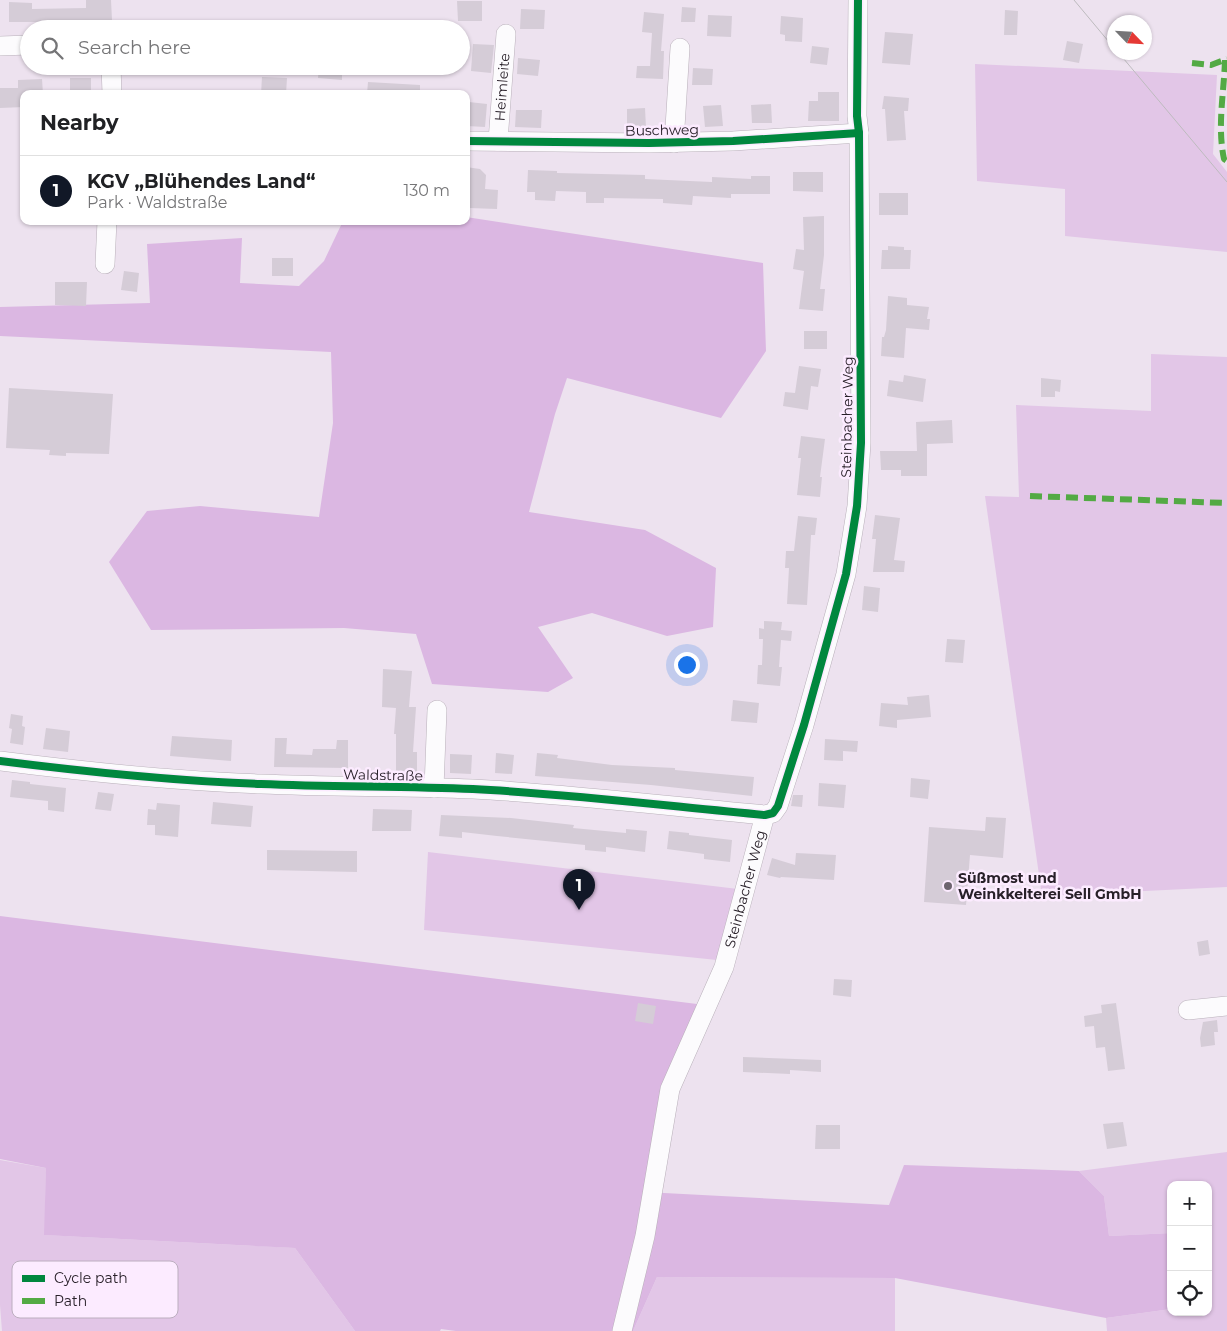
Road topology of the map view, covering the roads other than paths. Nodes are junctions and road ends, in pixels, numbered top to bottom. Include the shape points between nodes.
1 (858, 0) edge
2 (506, 34) dead end
3 (20, 45) edge
4 (0, 46) edge
5 (680, 48) dead end
6 (111, 75) edge
7 (112, 90) edge
8 (859, 133) junction
9 (470, 141) edge
10 (498, 141) junction
11 (674, 143) junction
12 (107, 225) edge
13 (105, 264) dead end
14 (438, 710) dead end
15 (0, 761) edge
16 (434, 788) junction
17 (765, 815) junction
18 (1227, 1006) edge
19 (1188, 1010) dead end
20 (622, 1331) edge

1 - 8 street, Steinbacher Weg
2 - 10 street, Heimleite
3 - 4 street
5 - 11 street
6 - 7 street
8 - 11 street, Buschweg
8 - 17 street, Steinbacher Weg via 861,442 857,506 846,574 804,725 778,806 773,813
9 - 10 street, Buschweg
10 - 11 street, Buschweg
12 - 13 street
14 - 16 street, Waldstraße
15 - 16 street, Waldstraße via 224,782
16 - 17 street, Waldstraße
17 - 20 street, Steinbacher Weg via 724,968 670,1089 645,1236
18 - 19 street

